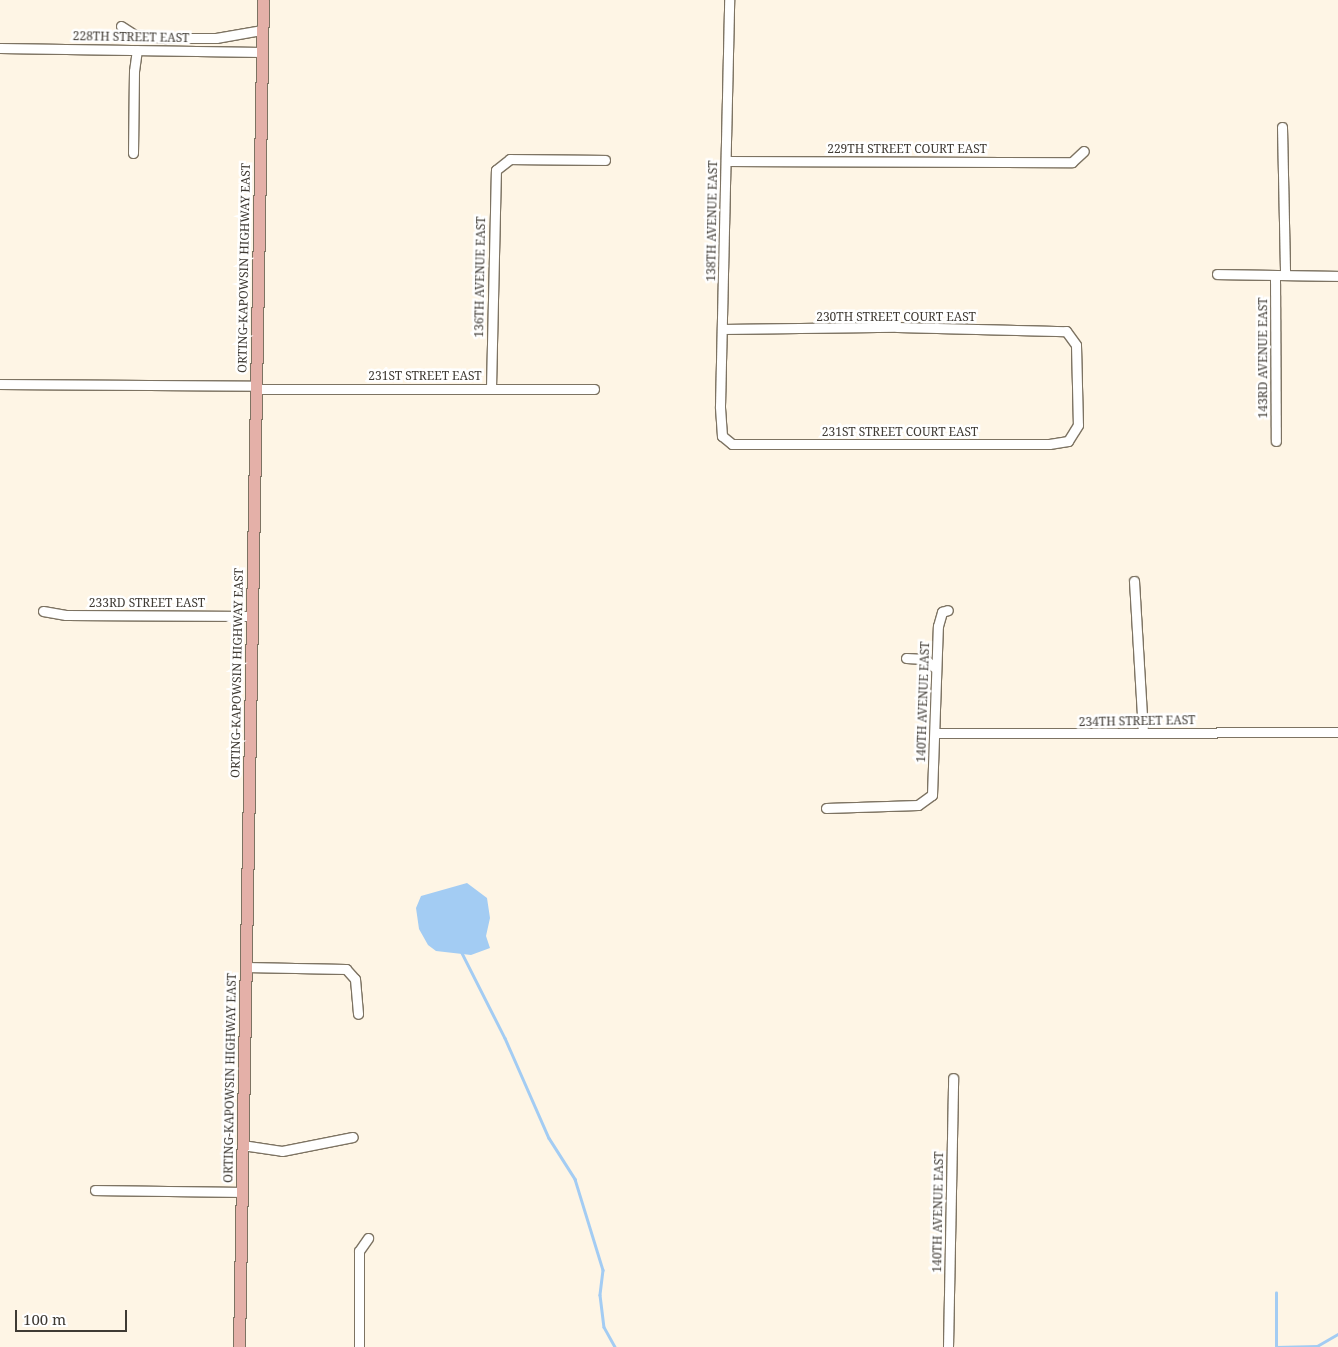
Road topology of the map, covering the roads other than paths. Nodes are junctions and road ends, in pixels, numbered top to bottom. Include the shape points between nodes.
1 (263, 0) edge
2 (729, 0) edge
3 (121, 26) dead end
4 (262, 30) junction
5 (0, 48) edge
6 (137, 50) junction
7 (262, 52) junction
8 (1282, 127) dead end
9 (1084, 151) dead end
10 (133, 153) dead end
11 (604, 160) dead end
12 (726, 161) junction
13 (1217, 274) dead end
14 (1280, 275) junction
15 (1338, 276) edge
16 (722, 329) junction
17 (0, 384) edge
18 (256, 387) junction
19 (491, 388) junction
20 (594, 389) dead end
21 (1072, 437) joint
22 (726, 441) joint
23 (1276, 441) dead end
24 (1134, 581) dead end
25 (948, 610) dead end
26 (43, 611) dead end
27 (251, 616) junction
28 (906, 658) dead end
29 (935, 668) junction
30 (1338, 732) edge
31 (936, 733) junction
32 (1142, 733) junction
33 (826, 808) dead end
34 (245, 967) junction
35 (358, 1014) dead end
36 (953, 1078) dead end
37 (353, 1137) dead end
38 (242, 1145) junction
39 (95, 1190) dead end
40 (241, 1192) junction
41 (368, 1238) dead end
42 (239, 1347) edge
43 (359, 1347) edge
44 (948, 1347) edge

1 - 4 main road, ORTING-KAPOWSIN HIGHWAY EAST
2 - 12 street, 138TH AVENUE EAST
3 - 4 street via 135,35 165,38 216,38
4 - 7 main road, ORTING-KAPOWSIN HIGHWAY EAST
5 - 6 street, 228TH STREET EAST
6 - 7 street, 228TH STREET EAST
6 - 10 street
7 - 18 main road, ORTING-KAPOWSIN HIGHWAY EAST
8 - 14 street, 143RD AVENUE EAST
9 - 12 street, 229TH STREET COURT EAST via 1072,162
11 - 19 street, 136TH AVENUE EAST via 510,159 497,167 494,176
12 - 16 street, 138TH AVENUE EAST
13 - 14 street
14 - 15 street
14 - 23 street, 143RD AVENUE EAST
16 - 21 street, 230TH STREET COURT EAST via 1062,330 1070,334 1076,346 1078,425
16 - 22 street, 138TH AVENUE EAST via 719,423
17 - 18 street, 231ST STREET EAST
18 - 19 street, 231ST STREET EAST
18 - 27 main road, ORTING-KAPOWSIN HIGHWAY EAST
19 - 20 street, 231ST STREET EAST
21 - 22 street, 231ST STREET COURT EAST via 1062,443 1049,444 732,444
24 - 32 street
25 - 29 street, 140TH AVENUE EAST via 942,612 939,620
26 - 27 street, 233RD STREET EAST via 66,615
27 - 34 main road, ORTING-KAPOWSIN HIGHWAY EAST
28 - 29 street via 925,659
29 - 31 street, 140TH AVENUE EAST
30 - 32 street, 234TH STREET EAST
31 - 32 street, 234TH STREET EAST
31 - 33 street, 140TH AVENUE EAST via 934,791 930,799 911,806
34 - 35 street via 346,969 355,979
34 - 38 main road, ORTING-KAPOWSIN HIGHWAY EAST
36 - 44 street, 140TH AVENUE EAST
37 - 38 street via 282,1151
38 - 40 main road, ORTING-KAPOWSIN HIGHWAY EAST
39 - 40 street
40 - 42 main road, ORTING-KAPOWSIN HIGHWAY EAST
41 - 43 street via 359,1251

